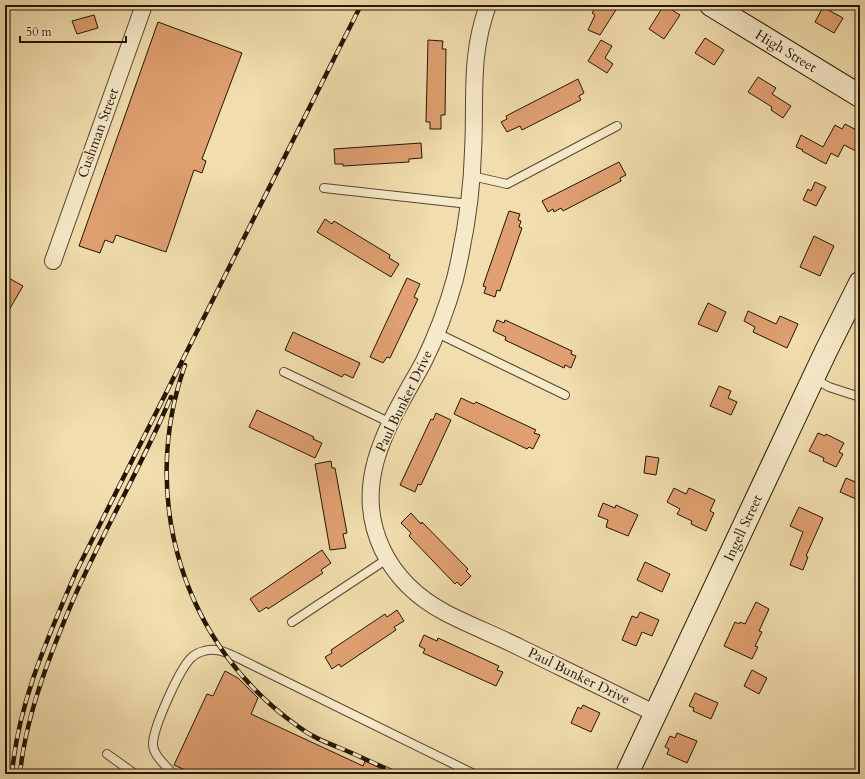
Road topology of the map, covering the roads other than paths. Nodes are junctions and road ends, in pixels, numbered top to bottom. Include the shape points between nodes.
1 (144, 5) edge
2 (488, 5) edge
3 (711, 5) edge
4 (860, 96) edge
5 (617, 126) dead end
6 (472, 176) junction
7 (324, 188) dead end
8 (469, 204) junction
9 (53, 261) dead end
10 (860, 283) edge
11 (436, 333) junction
12 (284, 372) dead end
13 (814, 378) junction
14 (565, 395) dead end
15 (860, 397) edge
16 (391, 423) junction
17 (387, 559) junction
18 (292, 622) dead end
19 (656, 714) junction
20 (107, 754) dead end
21 (135, 774) edge
22 (174, 774) edge
23 (474, 774) edge
24 (627, 774) edge

1 - 9 street, Cushman Street
2 - 6 street, Paul Bunker Drive via 481,24 475,64
3 - 4 street, High Street
5 - 6 lane via 507,184
6 - 8 street, Paul Bunker Drive
7 - 8 lane
8 - 11 street, Paul Bunker Drive via 454,282
10 - 13 street, Ingell Street
11 - 14 lane
11 - 16 street, Paul Bunker Drive
12 - 16 lane
13 - 15 lane via 829,387
13 - 19 street, Ingell Street
16 - 17 street, Paul Bunker Drive via 376,459 371,493 373,525
17 - 18 lane
17 - 19 street, Paul Bunker Drive via 394,570 422,598 445,612
19 - 24 street, Ingell Street
20 - 21 lane
22 - 23 lane via 157,755 153,745 157,727 183,668 192,657 205,650 223,651

